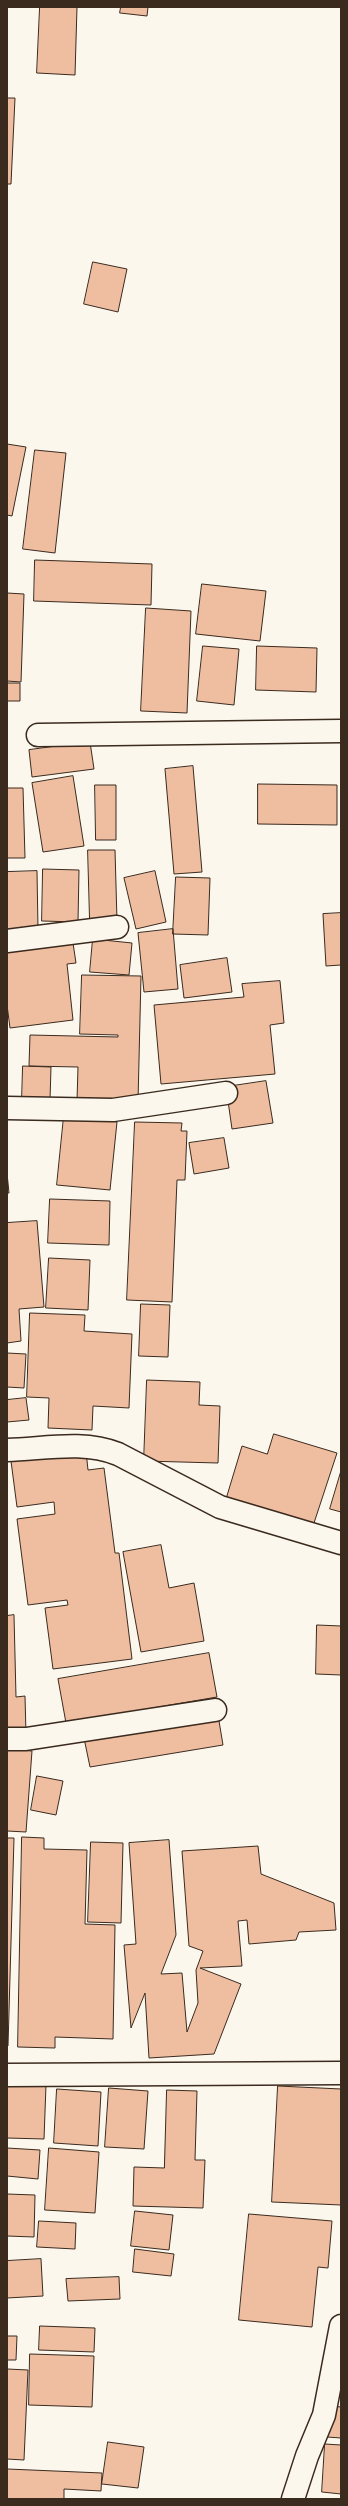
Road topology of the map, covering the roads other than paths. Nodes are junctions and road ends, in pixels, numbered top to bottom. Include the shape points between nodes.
1 (341, 731) edge
2 (38, 735) dead end
3 (117, 927) dead end
4 (7, 941) edge
5 (226, 1093) dead end
6 (7, 1108) edge
7 (7, 1450) edge
8 (341, 1543) edge
9 (215, 1710) dead end
10 (7, 1739) edge
11 (341, 2073) edge
12 (7, 2075) edge
13 (341, 2326) edge
14 (293, 2499) edge

1 - 2 street
3 - 4 street
5 - 6 street via 114,1110
7 - 8 street via 83,1445 102,1448 220,1507
9 - 10 street via 26,1739
11 - 12 street
13 - 14 street via 324,2415

